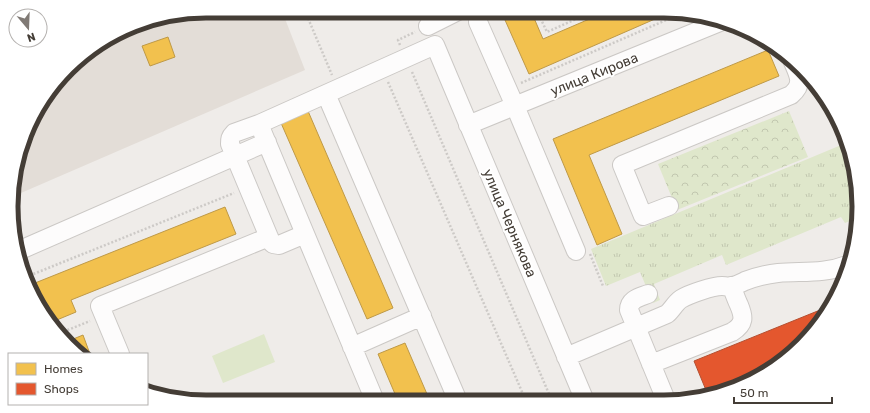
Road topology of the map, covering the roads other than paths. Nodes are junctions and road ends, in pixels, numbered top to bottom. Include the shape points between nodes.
1 (444, 18) edge
2 (478, 22) dead end
3 (714, 25) edge
4 (428, 26) dead end
5 (798, 74) edge
6 (332, 91) junction
7 (515, 106) junction
8 (259, 124) junction
9 (468, 124) junction
10 (267, 142) junction
11 (235, 156) junction
12 (669, 206) dead end
13 (305, 234) junction
14 (269, 237) junction
15 (23, 249) edge
16 (576, 251) dead end
17 (842, 266) edge
18 (731, 286) junction
19 (648, 294) dead end
20 (422, 316) junction
21 (636, 327) junction
22 (352, 347) junction
23 (120, 353) edge
24 (566, 357) junction
25 (651, 364) junction
26 (372, 395) edge
27 (455, 395) edge
28 (582, 395) edge
29 (664, 395) edge

1 - 4 street
2 - 7 street
3 - 7 street, улица Кирова
5 - 12 street via 800,82 791,95 622,164 643,216
6 - 8 street
6 - 9 street, улица Чернякова via 435,45
6 - 20 street
7 - 9 street, улица Кирова
7 - 16 street
8 - 10 street
8 - 11 street via 231,136 230,144
9 - 24 street, улица Чернякова
10 - 11 street
10 - 13 street
11 - 14 street
11 - 15 street
13 - 14 street via 279,245 273,244
13 - 22 street
14 - 23 street via 100,306
17 - 18 street via 819,272 766,275
18 - 21 street via 713,287 683,298 667,314
18 - 25 street via 743,319 738,329
19 - 21 street via 630,304 629,310
20 - 22 street
20 - 27 street
21 - 24 street
21 - 25 street
22 - 26 street
24 - 28 street, улица Чернякова
25 - 29 street

